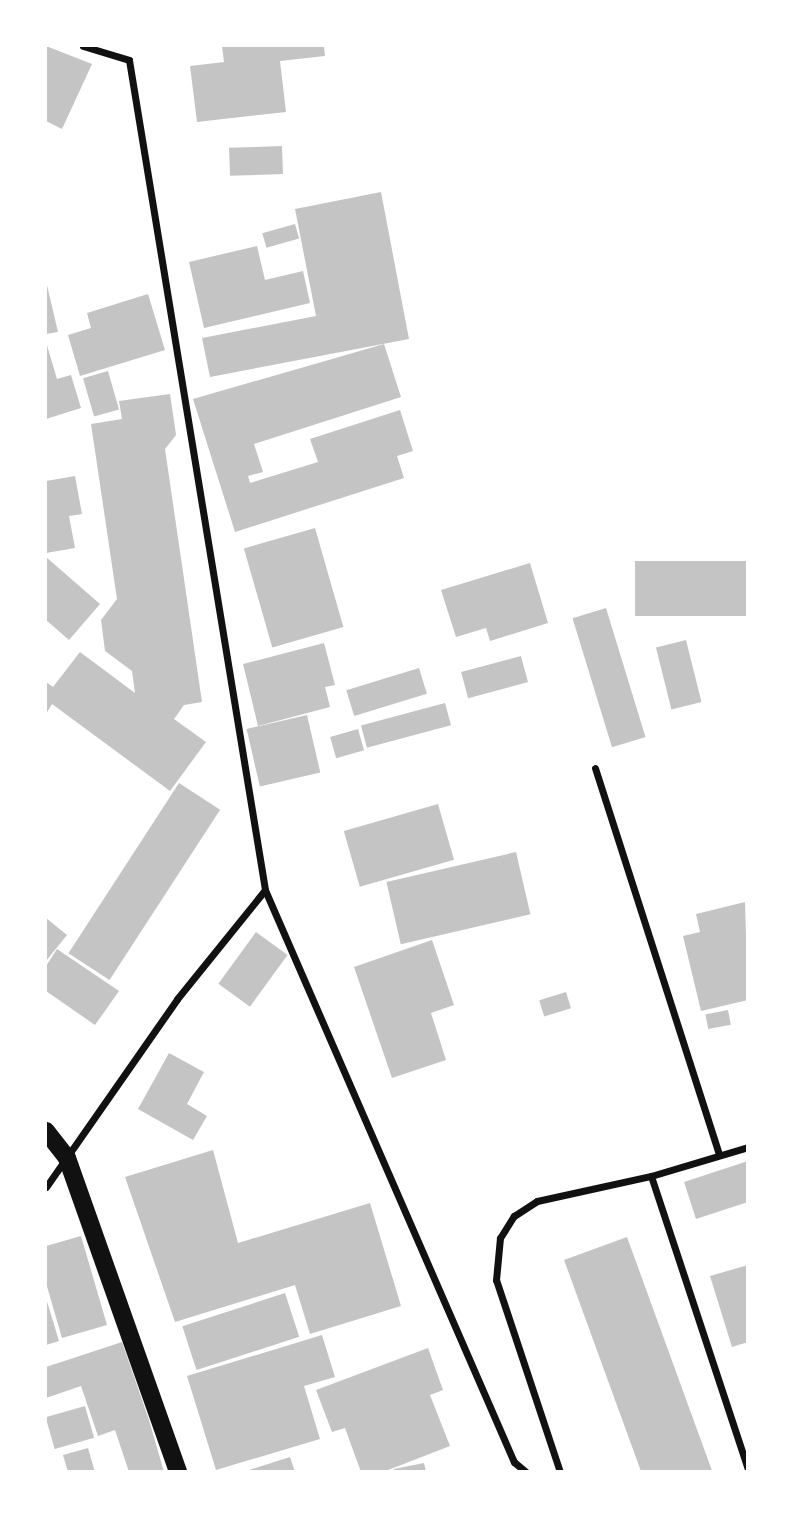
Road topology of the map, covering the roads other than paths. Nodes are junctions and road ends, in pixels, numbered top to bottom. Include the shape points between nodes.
1 (83, 46) edge
2 (594, 768) dead end
3 (265, 890) junction
4 (46, 1131) edge
5 (747, 1147) edge
6 (719, 1155) junction
7 (67, 1158) junction
8 (651, 1176) junction
9 (46, 1186) edge
10 (747, 1470) edge
11 (178, 1472) edge
12 (526, 1472) edge
13 (560, 1472) edge

1 - 3 street via 129,60
2 - 6 street
3 - 7 street via 177,999
3 - 12 street via 514,1462
4 - 7 main road
5 - 6 street
6 - 8 street
7 - 9 street
7 - 11 main road
8 - 10 street
8 - 13 street via 537,1201 514,1216 500,1238 496,1280

